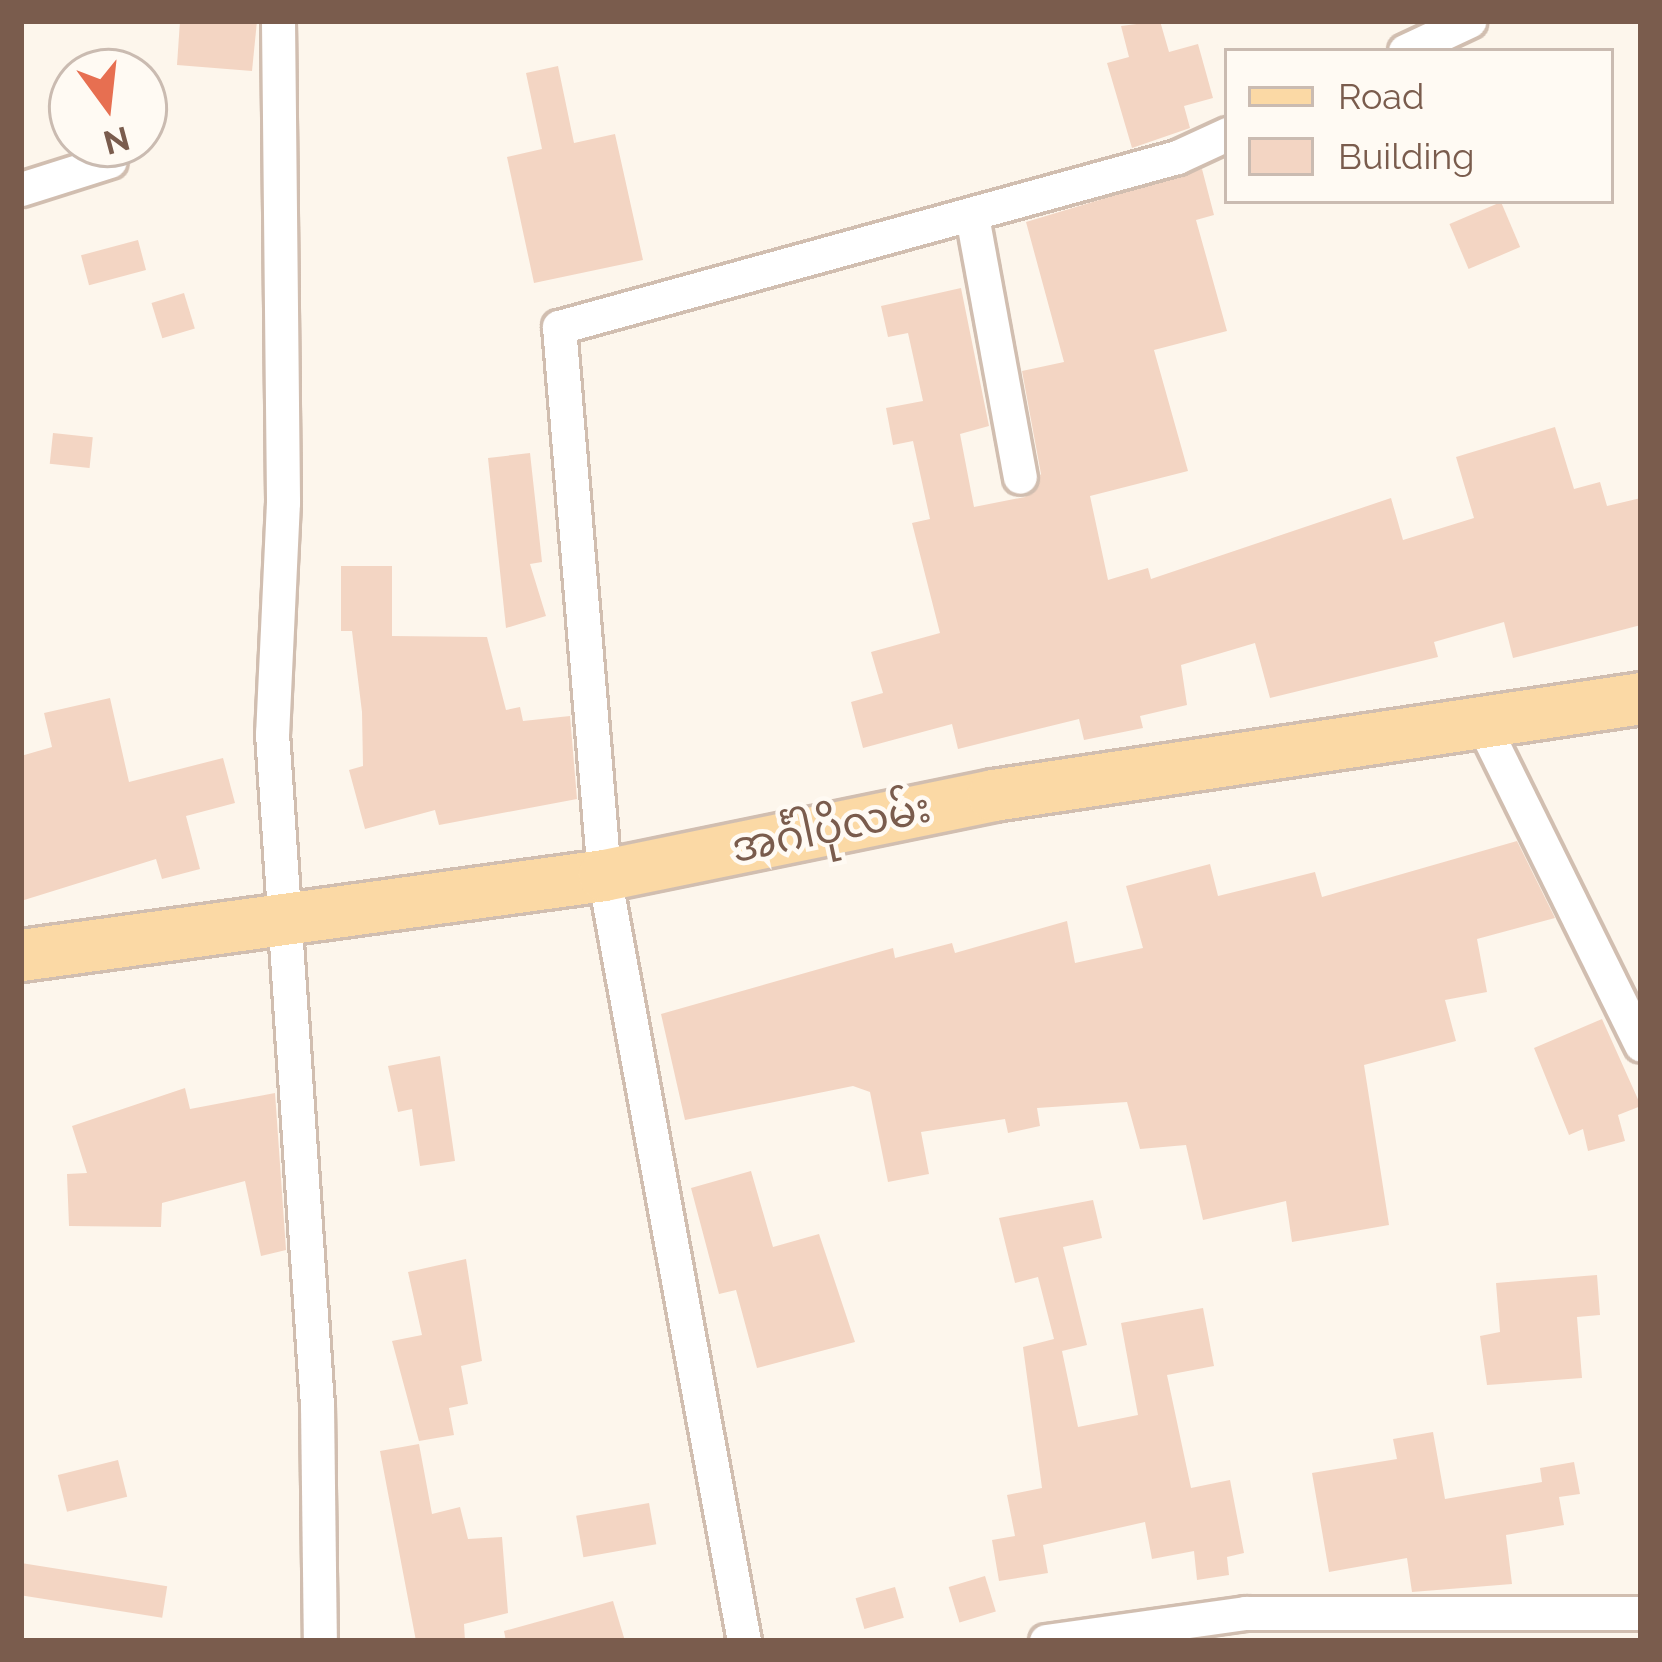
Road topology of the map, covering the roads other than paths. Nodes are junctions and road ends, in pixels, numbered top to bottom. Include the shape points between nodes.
1 (278, 21) edge
2 (1469, 21) edge
3 (1411, 48) edge
4 (1224, 135) edge
5 (88, 168) edge
6 (21, 189) edge
7 (973, 216) junction
8 (1020, 477) dead end
9 (1641, 698) edge
10 (1481, 721) junction
11 (604, 875) junction
12 (290, 913) junction
13 (21, 955) edge
14 (1641, 1045) edge
15 (1641, 1613) edge
16 (320, 1641) edge
17 (744, 1641) edge
18 (1046, 1641) edge

1 - 12 street via 283,502 272,733
2 - 3 street
4 - 7 street
5 - 6 street
7 - 8 street
7 - 11 street via 559,327
9 - 10 main road, အင်္ဂါပိုလမ်း
10 - 11 main road, အင်္ဂါပိုလမ်း via 992,795
10 - 14 street
11 - 12 main road, အင်္ဂါပိုလမ်း
11 - 17 street
12 - 13 main road, အင်္ဂါပိုလမ်း
12 - 16 street
15 - 18 street via 1245,1612

